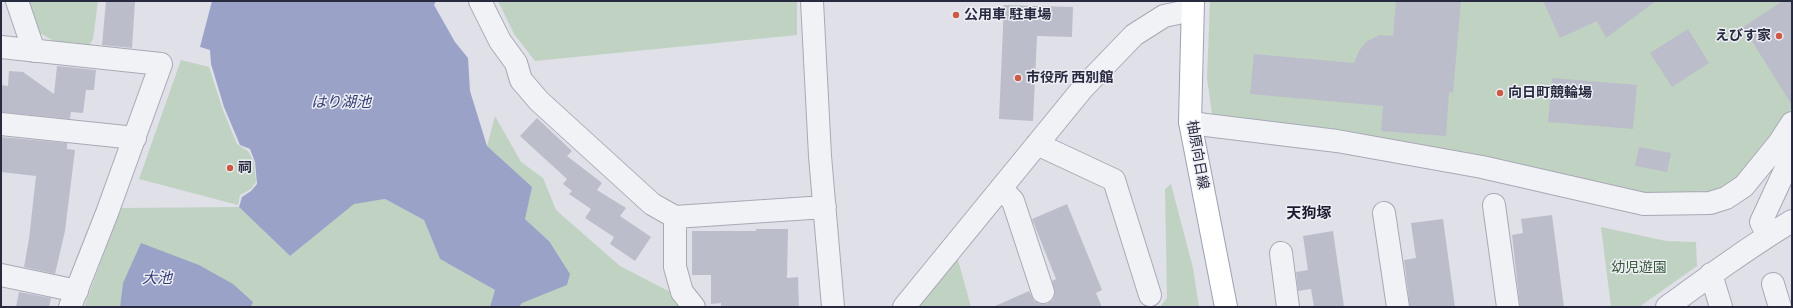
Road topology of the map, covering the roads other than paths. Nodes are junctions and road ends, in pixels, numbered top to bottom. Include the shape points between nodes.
1 (17, 1) edge
2 (480, 1) edge
3 (812, 1) edge
4 (1184, 6) edge
5 (1, 47) edge
6 (34, 50) junction
7 (1190, 122) junction
8 (1792, 123) edge
9 (1, 124) edge
10 (135, 138) junction
11 (1037, 144) junction
12 (1792, 155) edge
13 (1001, 188) junction
14 (1494, 205) dead end
15 (825, 207) junction
16 (1384, 212) dead end
17 (676, 217) junction
18 (1792, 221) edge
19 (1768, 236) junction
20 (1281, 253) dead end
21 (1711, 274) junction
22 (1, 275) edge
23 (1773, 284) dead end
24 (1043, 292) dead end
25 (1150, 295) dead end
26 (74, 299) edge
27 (694, 307) edge
28 (833, 307) edge
29 (904, 307) edge
30 (1226, 307) edge
31 (1288, 307) edge
32 (1398, 307) edge
33 (1508, 307) edge
34 (1667, 307) edge
35 (1721, 307) edge
36 (1780, 307) edge

1 - 6 street
2 - 17 street via 500,41 516,63 521,80 539,101 652,204
3 - 15 street
4 - 7 main road, 柚原向日線
4 - 11 street via 1134,35 1083,88
5 - 6 street
6 - 10 street via 162,64
7 - 8 street via 1337,141 1482,167 1644,204 1710,203 1726,198 1744,186
7 - 30 main road, 柚原向日線
9 - 10 street
10 - 26 street
11 - 13 street
11 - 25 street via 1114,180
12 - 19 street via 1762,222
13 - 24 street via 1013,202
13 - 29 street
14 - 33 street
15 - 17 street
15 - 28 street
16 - 32 street
17 - 27 street via 675,267 682,292
18 - 19 street
19 - 21 street
20 - 31 street
21 - 34 street
21 - 35 street
22 - 26 street
23 - 36 street

